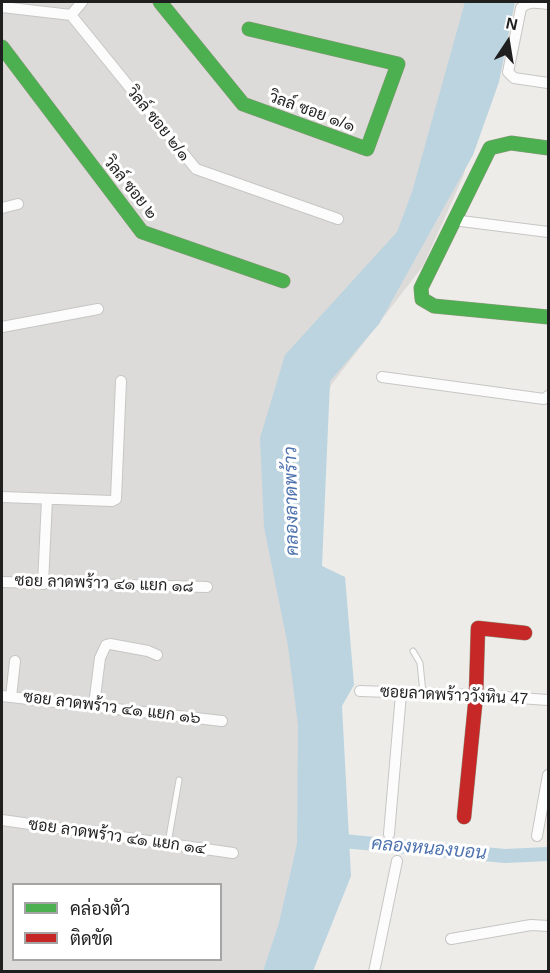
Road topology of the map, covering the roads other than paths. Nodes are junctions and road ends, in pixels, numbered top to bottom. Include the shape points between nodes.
1 (82, 2) edge
2 (160, 2) edge
3 (549, 4) edge
4 (2, 7) edge
5 (71, 15) junction
6 (249, 29) dead end
7 (2, 47) edge
8 (549, 83) edge
9 (549, 148) edge
10 (18, 204) dead end
11 (2, 208) edge
12 (338, 219) dead end
13 (453, 220) junction
14 (549, 232) edge
15 (283, 281) dead end
16 (98, 309) dead end
17 (549, 317) edge
18 (2, 327) edge
19 (382, 377) dead end
20 (121, 381) dead end
21 (549, 396) edge
22 (2, 497) edge
23 (47, 499) junction
24 (2, 582) edge
25 (43, 584) junction
26 (207, 587) dead end
27 (525, 633) dead end
28 (413, 651) dead end
29 (157, 655) dead end
30 (15, 662) dead end
31 (360, 691) dead end
32 (401, 694) junction
33 (423, 694) junction
34 (476, 695) junction
35 (6, 696) edge
36 (549, 700) edge
37 (94, 705) junction
38 (222, 721) dead end
39 (549, 775) edge
40 (179, 780) dead end
41 (464, 817) dead end
42 (2, 820) edge
43 (389, 834) dead end
44 (537, 836) dead end
45 (167, 844) junction
46 (233, 853) dead end
47 (397, 861) dead end
48 (549, 926) edge
49 (451, 939) dead end
50 (374, 972) edge

1 - 5 street
2 - 6 street, วิลล์ ซอย ๑/๑ via 243,104 367,149 398,63
3 - 8 street via 530,2 522,8 511,75
4 - 5 street
5 - 12 street, วิลล์ ซอย ๒/๑ via 196,169
7 - 15 street, วิลล์ ซอย ๒ via 142,232
9 - 13 street via 508,143 490,148
10 - 11 street
13 - 14 street
13 - 17 street via 421,288 422,299 434,306
16 - 18 street
19 - 21 street via 544,399
20 - 23 street via 116,499
22 - 23 street
23 - 25 street
24 - 25 street, ซอย ลาดพร้าว ๔๑ แยก ๑๘
25 - 26 street, ซอย ลาดพร้าว ๔๑ แยก ๑๘
27 - 34 street via 478,628
28 - 33 lane via 420,663
29 - 37 street via 106,645 100,658
30 - 35 street
31 - 32 street, ซอยลาดพร้าววังหิน 47
32 - 33 street, ซอยลาดพร้าววังหิน 47
32 - 43 street
33 - 34 street, ซอยลาดพร้าววังหิน 47
34 - 36 street, ซอยลาดพร้าววังหิน 47
34 - 41 street
35 - 37 street, ซอย ลาดพร้าว ๔๑ แยก ๑๖
37 - 38 street, ซอย ลาดพร้าว ๔๑ แยก ๑๖
39 - 44 street
40 - 45 lane
42 - 45 street, ซอย ลาดพร้าว ๔๑ แยก ๑๔
45 - 46 street, ซอย ลาดพร้าว ๔๑ แยก ๑๔
47 - 50 street
48 - 49 street via 531,925

